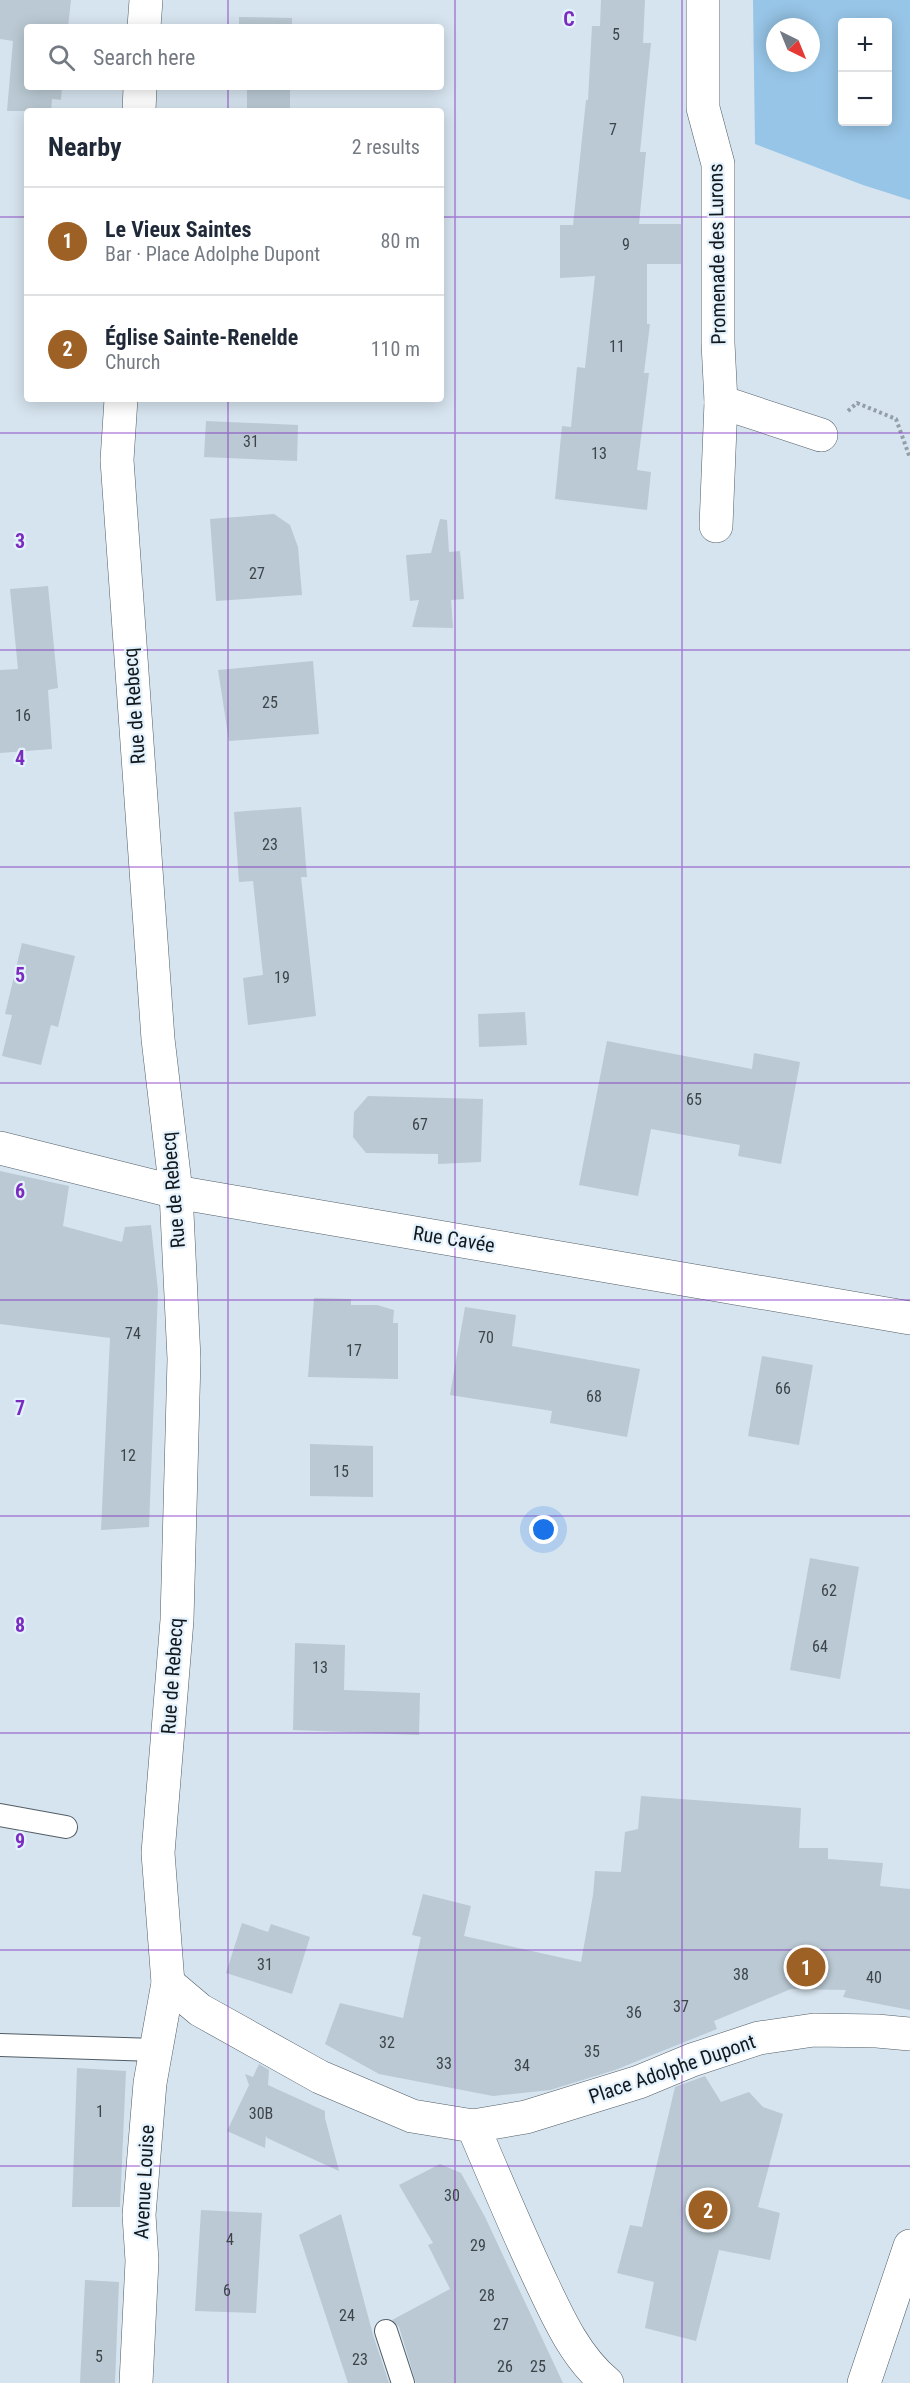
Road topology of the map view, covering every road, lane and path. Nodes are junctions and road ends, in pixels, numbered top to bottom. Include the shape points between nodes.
1 (146, 0) edge
2 (703, 0) edge
3 (144, 24) edge
4 (140, 90) edge
5 (139, 108) edge
6 (121, 402) edge
7 (721, 402) junction
8 (821, 435) joint
9 (910, 458) edge
10 (717, 526) dead end
11 (0, 1148) edge
12 (176, 1192) junction
13 (910, 1318) edge
14 (0, 1815) edge
15 (66, 1827) dead end
16 (168, 1983) junction
17 (910, 2034) edge
18 (0, 2045) edge
19 (155, 2050) junction
20 (473, 2126) junction
21 (910, 2246) edge
22 (386, 2331) dead end
23 (136, 2383) edge
24 (403, 2383) edge
25 (607, 2383) edge
26 (864, 2383) edge

1 - 3 street
2 - 7 street, Promenade des Lurons via 703,108 718,164
4 - 5 street
6 - 12 street, Rue de Rebecq via 117,460 158,1039
7 - 8 street
7 - 10 street, Promenade des Lurons
8 - 9 path via 857,403 896,419
11 - 12 street, Rue Cavée
12 - 13 street, Rue Cavée
12 - 16 street, Rue de Rebecq via 184,1371 177,1620 158,1853
14 - 15 lane
16 - 19 street, Avenue Louise
16 - 20 street, Place Adolphe Dupont via 200,2010 320,2077 412,2116
17 - 20 street, Place Adolphe Dupont via 814,2030 759,2038 639,2082 526,2117
18 - 19 lane
19 - 23 street, Avenue Louise via 139,2215 142,2261
20 - 25 street via 561,2324 590,2367
21 - 26 street
22 - 24 lane

